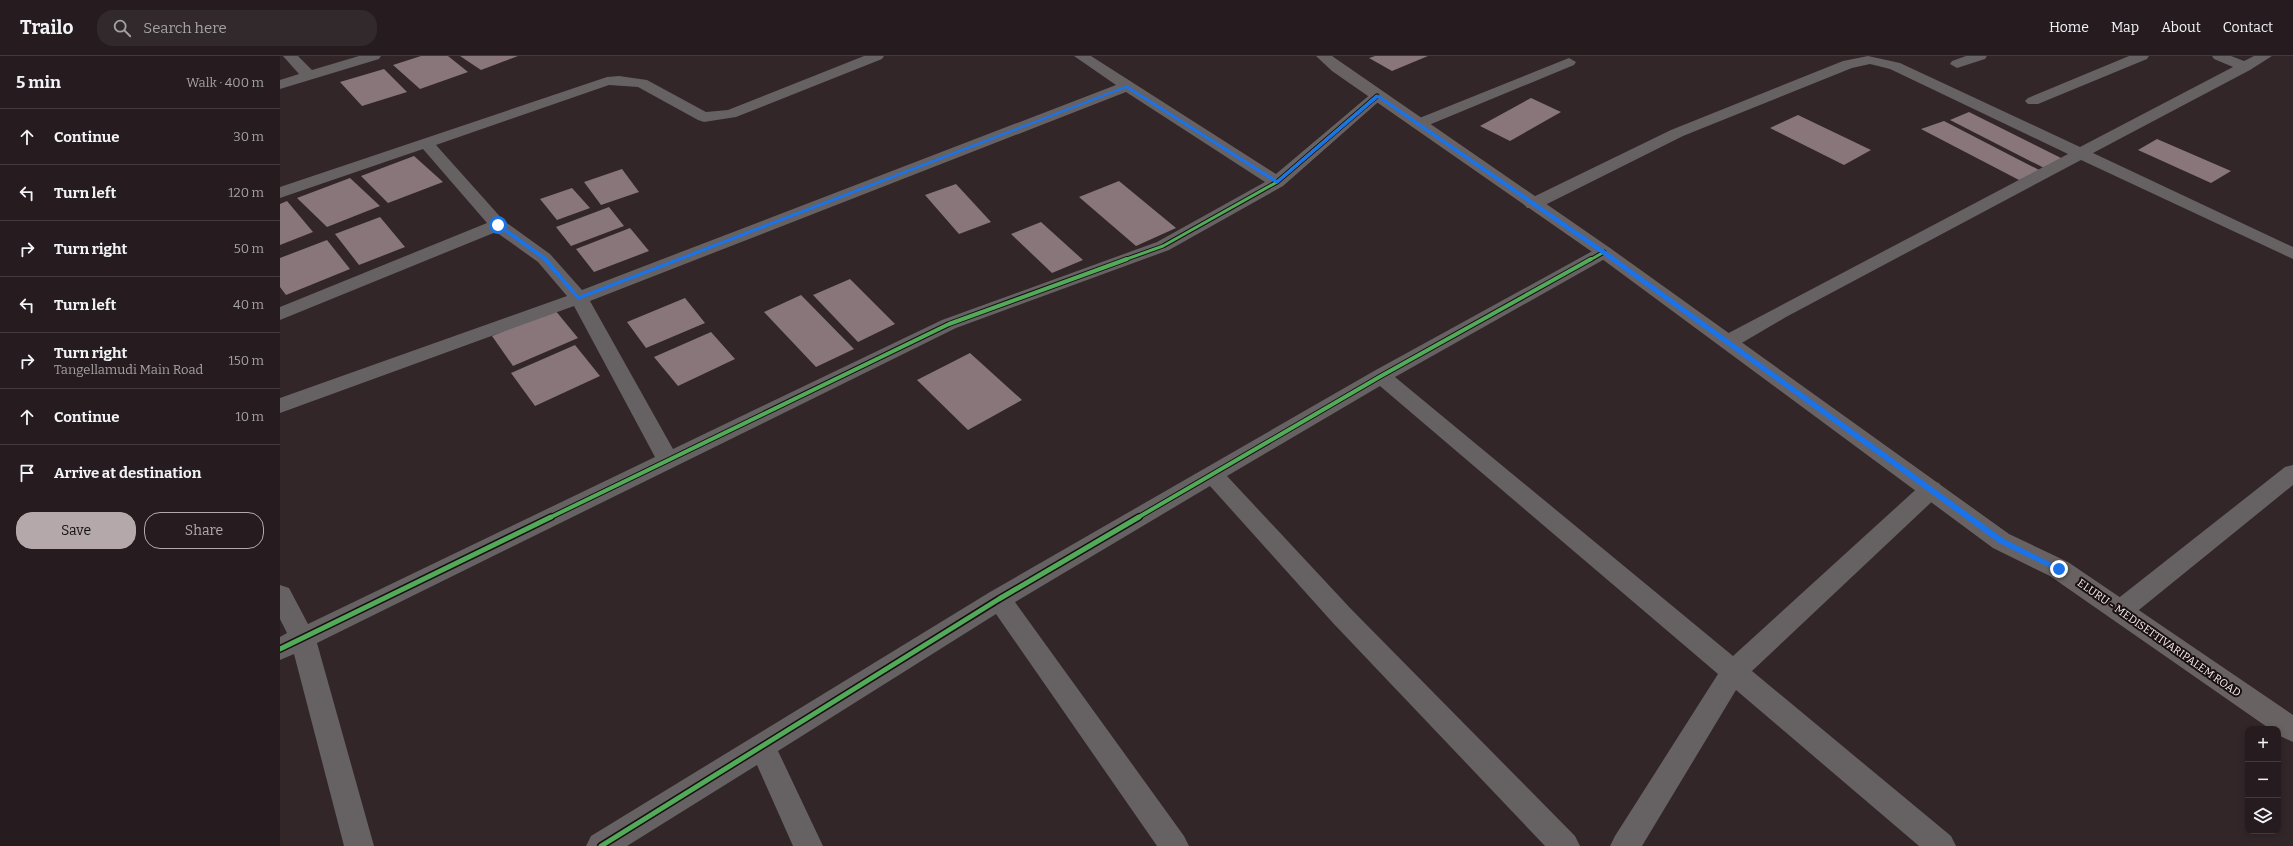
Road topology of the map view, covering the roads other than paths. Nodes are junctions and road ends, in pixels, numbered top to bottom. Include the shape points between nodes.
1 (290, 56) edge
2 (374, 56) edge
3 (1081, 56) edge
4 (1323, 56) edge
5 (1980, 56) edge
6 (2142, 56) edge
7 (2219, 56) edge
8 (2265, 56) edge
9 (872, 57) edge
10 (1569, 62) dead end
11 (1957, 64) dead end
12 (2245, 67) junction
13 (309, 76) junction
14 (280, 86) edge
15 (1127, 86) junction
16 (1377, 96) junction
17 (2033, 101) dead end
18 (1418, 124) junction
19 (426, 143) junction
20 (2082, 154) junction
21 (1277, 182) junction
22 (280, 193) edge
23 (1533, 204) junction
24 (498, 225) junction
25 (1604, 252) junction
26 (2293, 254) edge
27 (578, 298) junction
28 (280, 314) edge
29 (1728, 342) junction
30 (1380, 376) junction
31 (280, 406) edge
32 (668, 460) junction
33 (2293, 473) edge
34 (1212, 474) junction
35 (1931, 489) junction
36 (280, 595) edge
37 (999, 599) junction
38 (2120, 611) junction
39 (291, 643) edge
40 (1734, 671) junction
41 (2293, 730) edge
42 (762, 746) junction
43 (360, 846) edge
44 (601, 846) edge
45 (808, 846) edge
46 (1174, 846) edge
47 (1565, 846) edge
48 (1625, 846) edge
49 (1941, 846) edge

1 - 13 street
2 - 13 street
3 - 15 street
4 - 16 main road, ELURU - MEDISETTIVARIPALEM ROAD
5 - 11 street
6 - 17 street
7 - 12 street
8 - 12 street
9 - 19 street via 731,114 704,117 642,83 613,80
10 - 18 street
12 - 20 street
13 - 14 street
15 - 21 street
15 - 27 street
16 - 18 main road, ELURU - MEDISETTIVARIPALEM ROAD
16 - 21 street
18 - 23 main road, ELURU - MEDISETTIVARIPALEM ROAD
19 - 22 street
19 - 24 street
20 - 23 street via 1895,66 1870,60 1848,64 1677,133
20 - 26 street
20 - 29 street
21 - 32 street via 1163,246 949,324
23 - 25 main road, ELURU - MEDISETTIVARIPALEM ROAD
24 - 27 street via 544,258
24 - 28 street
25 - 29 main road, ELURU - MEDISETTIVARIPALEM ROAD
25 - 30 street
27 - 31 street
27 - 32 street
29 - 35 main road, ELURU - MEDISETTIVARIPALEM ROAD
30 - 34 street
30 - 40 street
32 - 39 street
33 - 38 street
34 - 37 street
34 - 47 street via 1347,622
35 - 38 main road, ELURU - MEDISETTIVARIPALEM ROAD via 2002,541 2059,569
35 - 40 street
36 - 39 street
37 - 42 street
37 - 46 street
38 - 41 main road, ELURU - MEDISETTIVARIPALEM ROAD
39 - 43 street
40 - 48 street
40 - 49 street
42 - 44 street
42 - 45 street

